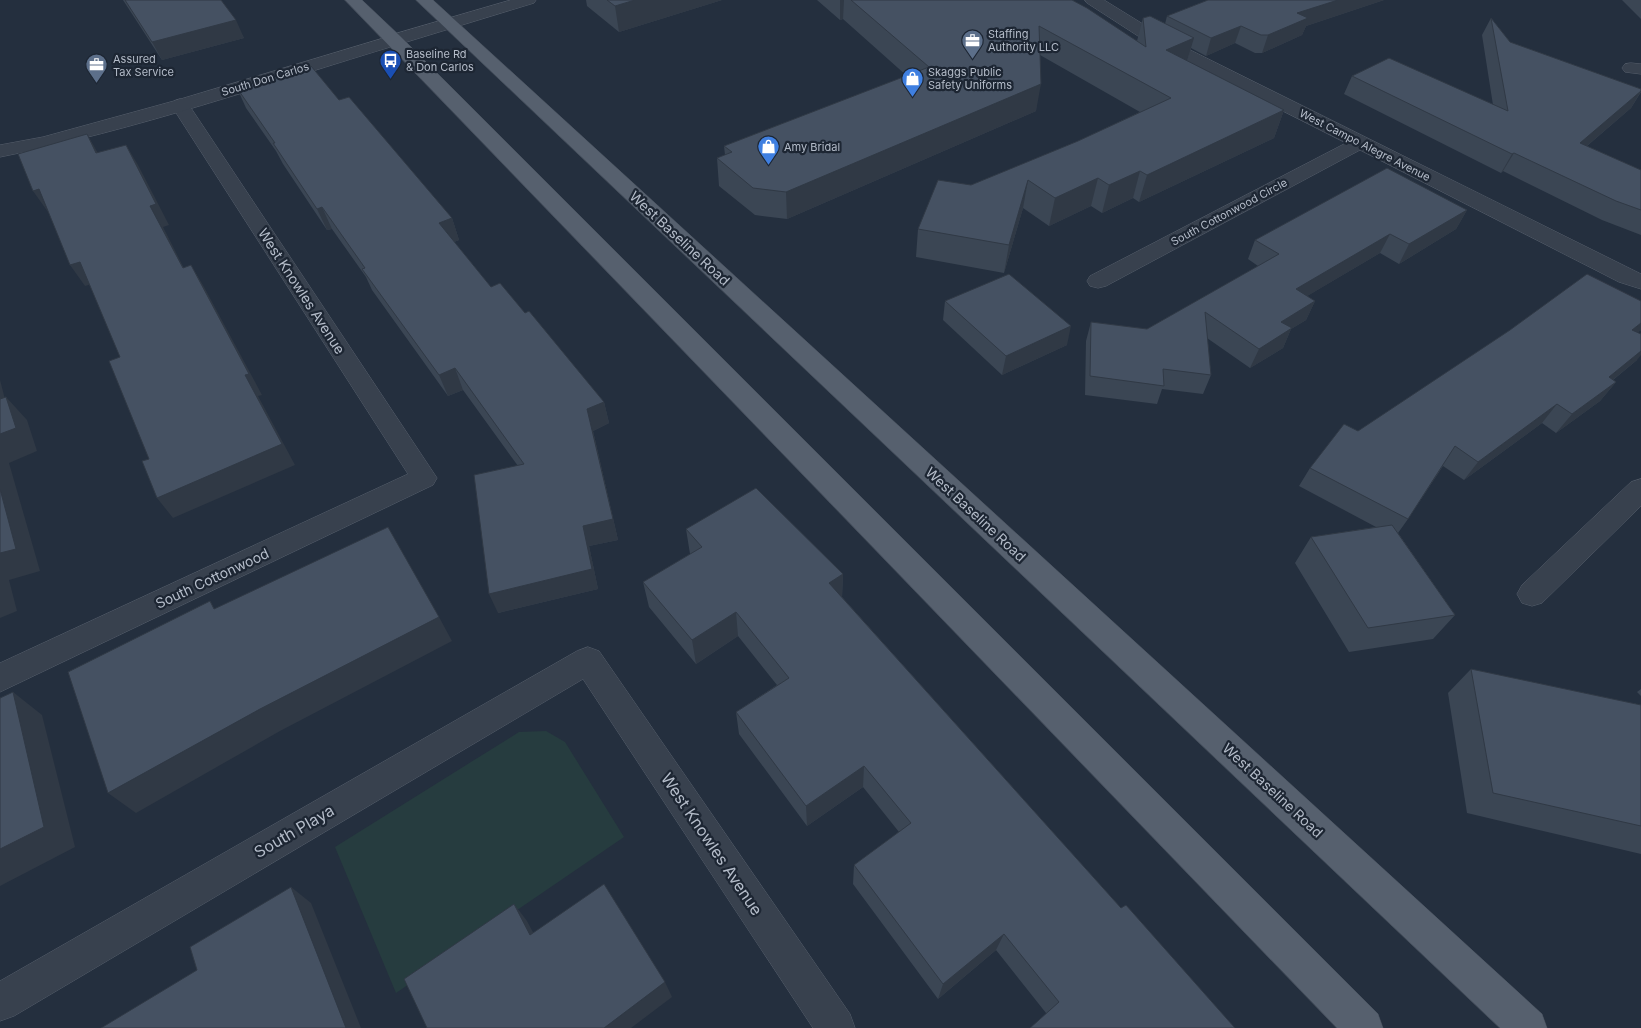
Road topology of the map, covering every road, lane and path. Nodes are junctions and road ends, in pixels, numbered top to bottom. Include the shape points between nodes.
1 (353, 0) edge
2 (424, 0) edge
3 (528, 0) edge
4 (1093, 0) edge
5 (449, 24) junction
6 (394, 40) junction
7 (180, 105) junction
8 (1360, 143) junction
9 (0, 151) edge
10 (1098, 281) dead end
11 (1641, 282) edge
12 (424, 478) joint
13 (1641, 489) edge
14 (1532, 594) dead end
15 (588, 660) joint
16 (0, 678) edge
17 (0, 1002) edge
18 (836, 1028) edge
19 (1364, 1028) edge
20 (1528, 1028) edge

1 - 6 main road
2 - 5 main road, West Baseline Road
3 - 5 street, South Don Carlos
4 - 8 street, West Campo Alegre Avenue via 1158,41
5 - 6 street, South Don Carlos
5 - 20 main road, West Baseline Road
6 - 7 street, South Don Carlos
6 - 19 main road
7 - 9 street, South Don Carlos
7 - 12 street, West Knowles Avenue
8 - 10 street, South Cottonwood Circle
8 - 11 street, West Campo Alegre Avenue
12 - 16 street, South Cottonwood
13 - 14 street
15 - 17 street, South Playa
15 - 18 street, West Knowles Avenue

